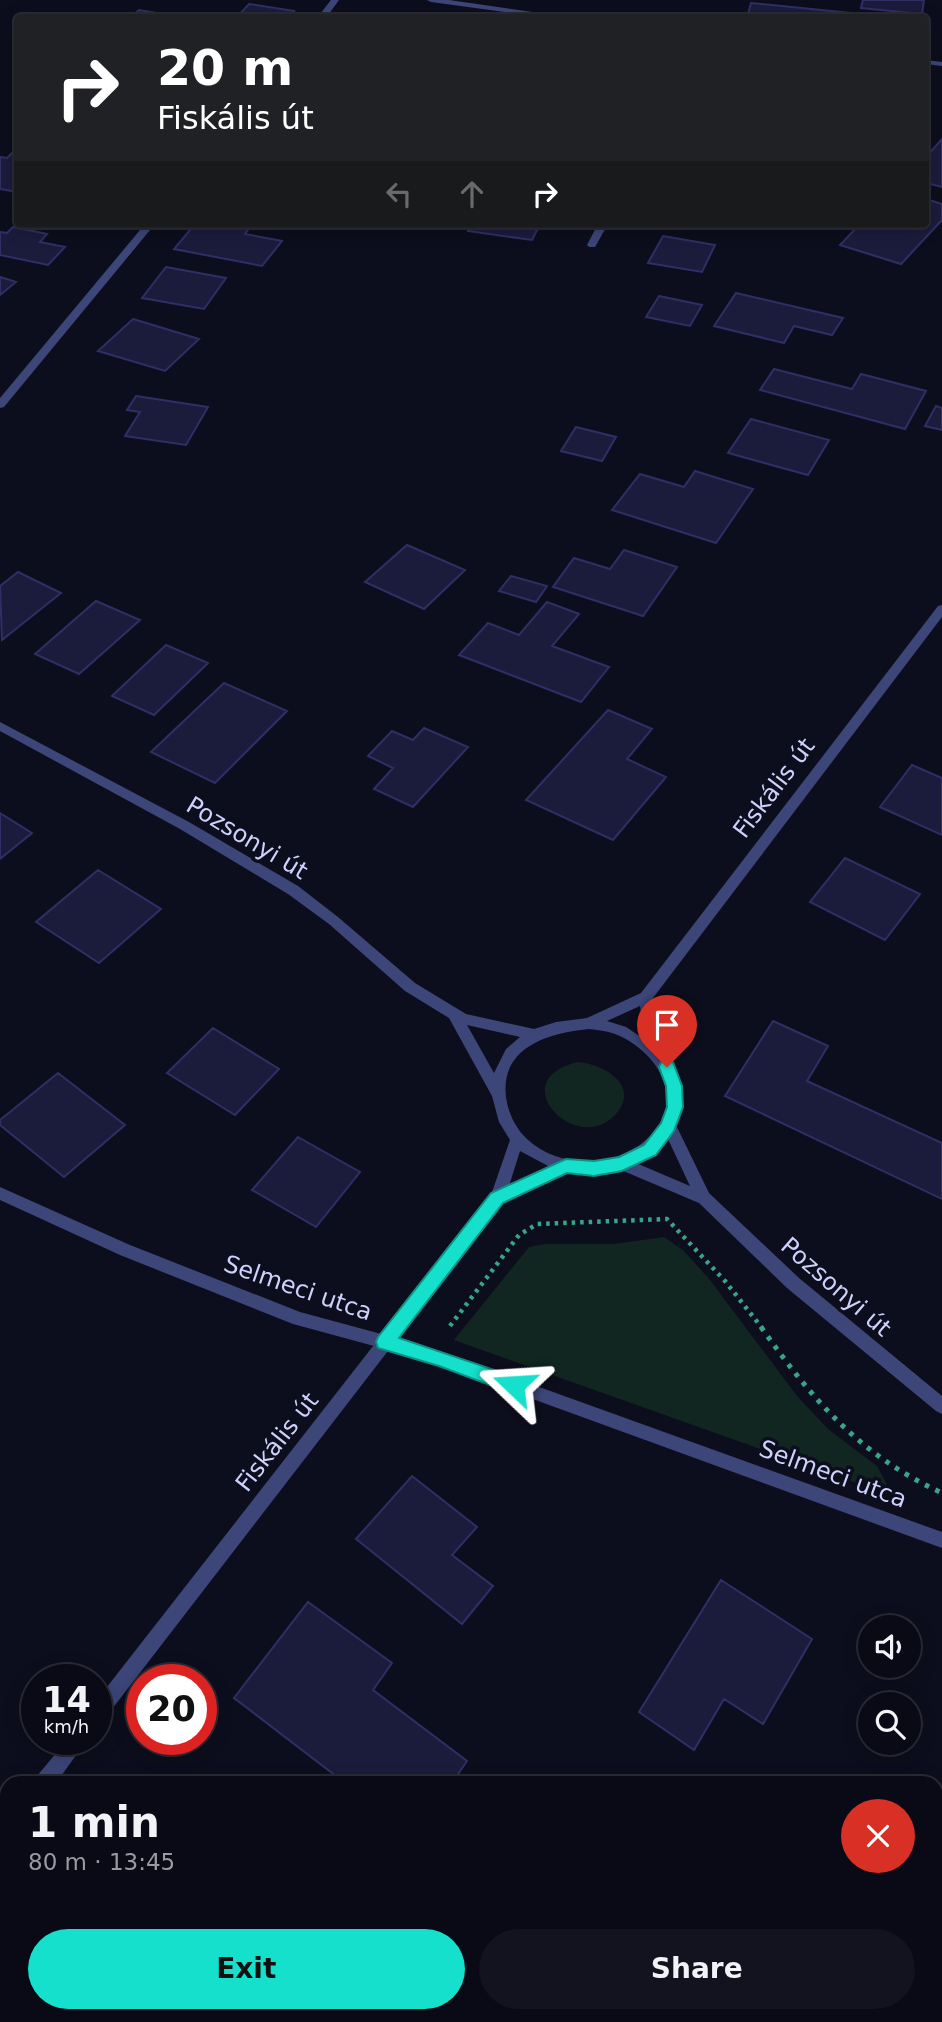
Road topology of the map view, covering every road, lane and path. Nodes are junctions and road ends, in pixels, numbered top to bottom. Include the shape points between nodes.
1 (335, 0) edge
2 (430, 0) edge
3 (323, 14) edge
4 (539, 14) edge
5 (147, 228) edge
6 (601, 228) edge
7 (592, 245) dead end
8 (0, 405) edge
9 (942, 609) edge
10 (0, 726) edge
11 (646, 997) junction
12 (454, 1015) junction
13 (589, 1023) junction
14 (535, 1035) junction
15 (653, 1050) junction
16 (497, 1092) junction
17 (668, 1126) junction
18 (517, 1140) junction
19 (622, 1164) junction
20 (566, 1166) junction
21 (0, 1193) edge
22 (497, 1198) junction
23 (704, 1198) junction
24 (385, 1342) junction
25 (428, 1355) junction
26 (942, 1406) edge
27 (942, 1493) edge
28 (942, 1539) edge
29 (112, 1695) edge
30 (66, 1755) edge
31 (50, 1776) edge

1 - 3 street
2 - 4 street
5 - 8 street
6 - 7 street
9 - 11 street, Fiskális út
10 - 12 street, Pozsonyi út via 239,856 296,892 404,982
11 - 13 street, Fiskális út
11 - 15 street
12 - 14 street, Pozsonyi út
12 - 16 street, Pozsonyi út
13 - 14 street via 561,1025
13 - 15 street via 624,1032
14 - 16 street via 508,1059
15 - 17 street via 667,1067 674,1086 675,1107
16 - 18 street via 502,1117
17 - 19 street via 650,1150
17 - 23 street, Pozsonyi út
18 - 20 street via 539,1156
18 - 22 street, Fiskális út
19 - 20 street
19 - 23 street, Pozsonyi út
20 - 22 street, Fiskális út
21 - 24 street, Selmeci utca via 125,1250 299,1319
22 - 24 street, Fiskális út
23 - 26 street, Pozsonyi út via 793,1283
24 - 25 street, Selmeci utca
24 - 29 street, Fiskális út
25 - 27 path via 519,1235 537,1224 667,1219 733,1290 836,1422 881,1458
25 - 28 street, Selmeci utca
30 - 31 street

